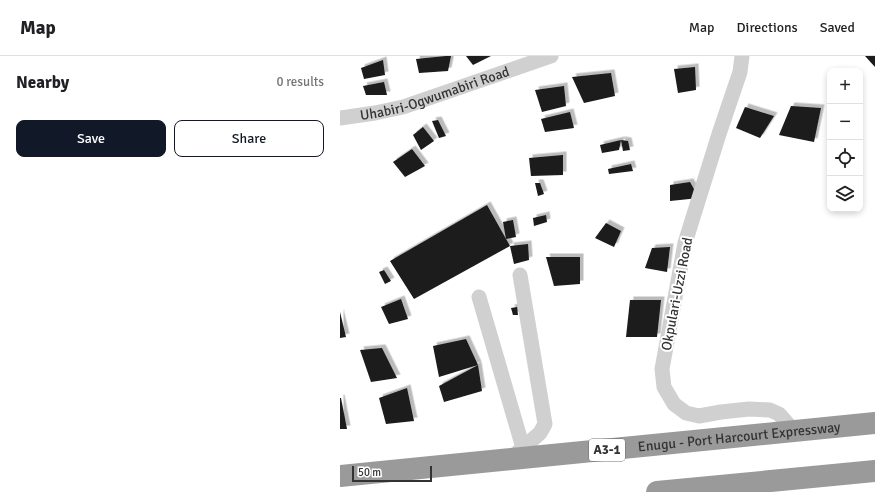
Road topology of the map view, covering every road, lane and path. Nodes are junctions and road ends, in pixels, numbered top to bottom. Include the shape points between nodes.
1 (551, 56) edge
2 (742, 56) edge
3 (340, 118) edge
4 (520, 275) dead end
5 (479, 297) dead end
6 (875, 423) edge
7 (794, 431) junction
8 (516, 454) junction
9 (875, 471) edge
10 (340, 476) edge
11 (657, 492) edge

1 - 3 street, Uhabiri-Ogwumabiri Road via 403,107
2 - 7 street, Okpulari-Uzzi Road via 740,72 685,243 662,369 664,387 674,404 686,413 699,416 749,409 770,410 779,414
4 - 8 street via 546,424 540,433
5 - 8 street
6 - 7 highway, Enugu - Port Harcourt Expressway / A3-1
7 - 8 highway, Enugu - Port Harcourt Expressway / A3-1
8 - 10 highway, Enugu - Port Harcourt Expressway / A3-1
9 - 11 highway

